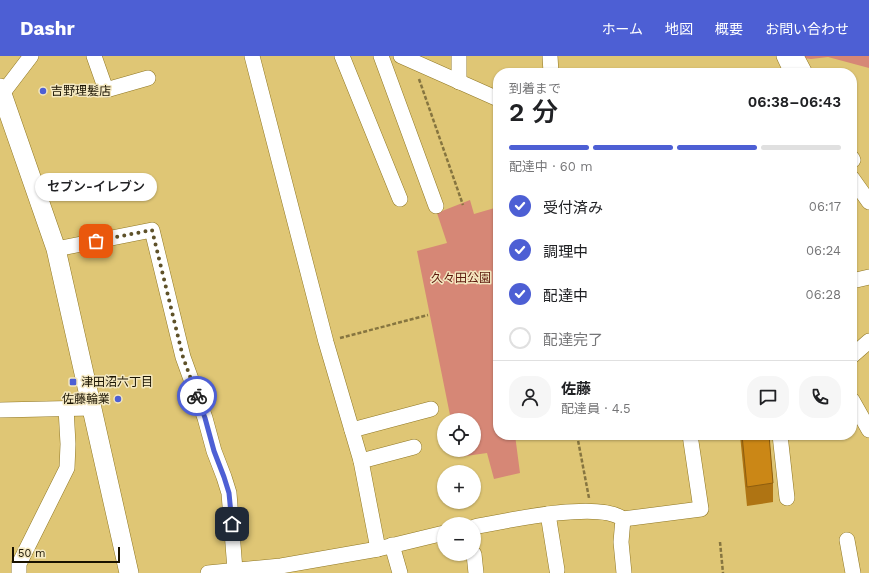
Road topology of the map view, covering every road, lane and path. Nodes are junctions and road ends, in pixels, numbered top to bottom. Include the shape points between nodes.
1 (30, 56) edge
2 (94, 56) edge
3 (252, 56) edge
4 (342, 56) edge
5 (381, 56) edge
6 (459, 56) edge
7 (550, 56) edge
8 (784, 56) edge
9 (796, 56) edge
10 (412, 59) edge
11 (551, 68) edge
12 (790, 68) edge
13 (802, 68) edge
14 (148, 78) dead end
15 (459, 82) junction
16 (1, 91) edge
17 (493, 97) edge
18 (857, 185) edge
19 (400, 199) dead end
20 (868, 199) edge
21 (463, 205) dead end
22 (436, 206) dead end
23 (56, 249) junction
24 (869, 277) edge
25 (857, 280) edge
26 (428, 315) dead end
27 (869, 341) edge
28 (326, 342) junction
29 (857, 352) edge
30 (66, 408) junction
31 (91, 408) junction
32 (431, 409) dead end
33 (857, 409) edge
34 (0, 410) edge
35 (352, 430) junction
36 (869, 430) edge
37 (578, 440) edge
38 (691, 440) edge
39 (781, 440) edge
40 (414, 446) dead end
41 (361, 462) junction
42 (787, 498) dead end
43 (591, 511) junction
44 (548, 514) junction
45 (623, 519) junction
46 (481, 526) edge
47 (437, 535) edge
48 (848, 540) dead end
49 (720, 542) dead end
50 (392, 545) junction
51 (378, 549) junction
52 (475, 561) edge
53 (236, 570) junction
54 (281, 570) edge
55 (557, 570) dead end
56 (19, 573) edge
57 (129, 573) edge
58 (208, 573) edge
59 (400, 573) edge
60 (476, 573) edge
61 (624, 573) edge
62 (723, 573) edge
63 (853, 573) edge

1 - 16 street
2 - 14 street via 106,90
3 - 28 street
4 - 19 street
5 - 22 street
6 - 15 street
7 - 11 street
8 - 12 street
9 - 13 street
10 - 15 street
10 - 21 path
15 - 17 street
16 - 23 main road
18 - 20 street
23 - 31 main road
23 - 53 street via 152,230 183,357 229,493
24 - 25 street
26 - 28 path
27 - 29 street
28 - 35 street
30 - 31 street
30 - 34 street
30 - 56 street via 67,468 19,564
31 - 57 main road
32 - 35 street
33 - 36 street
35 - 41 street
37 - 43 path
38 - 45 street via 701,509
39 - 42 street
40 - 41 street
41 - 51 street
43 - 44 street
43 - 45 street via 617,514
44 - 46 street
44 - 55 street
45 - 61 street via 621,542
47 - 50 street
48 - 63 street
49 - 62 path
50 - 51 street
50 - 59 street
51 - 54 street
52 - 60 street
53 - 54 street
53 - 58 street

